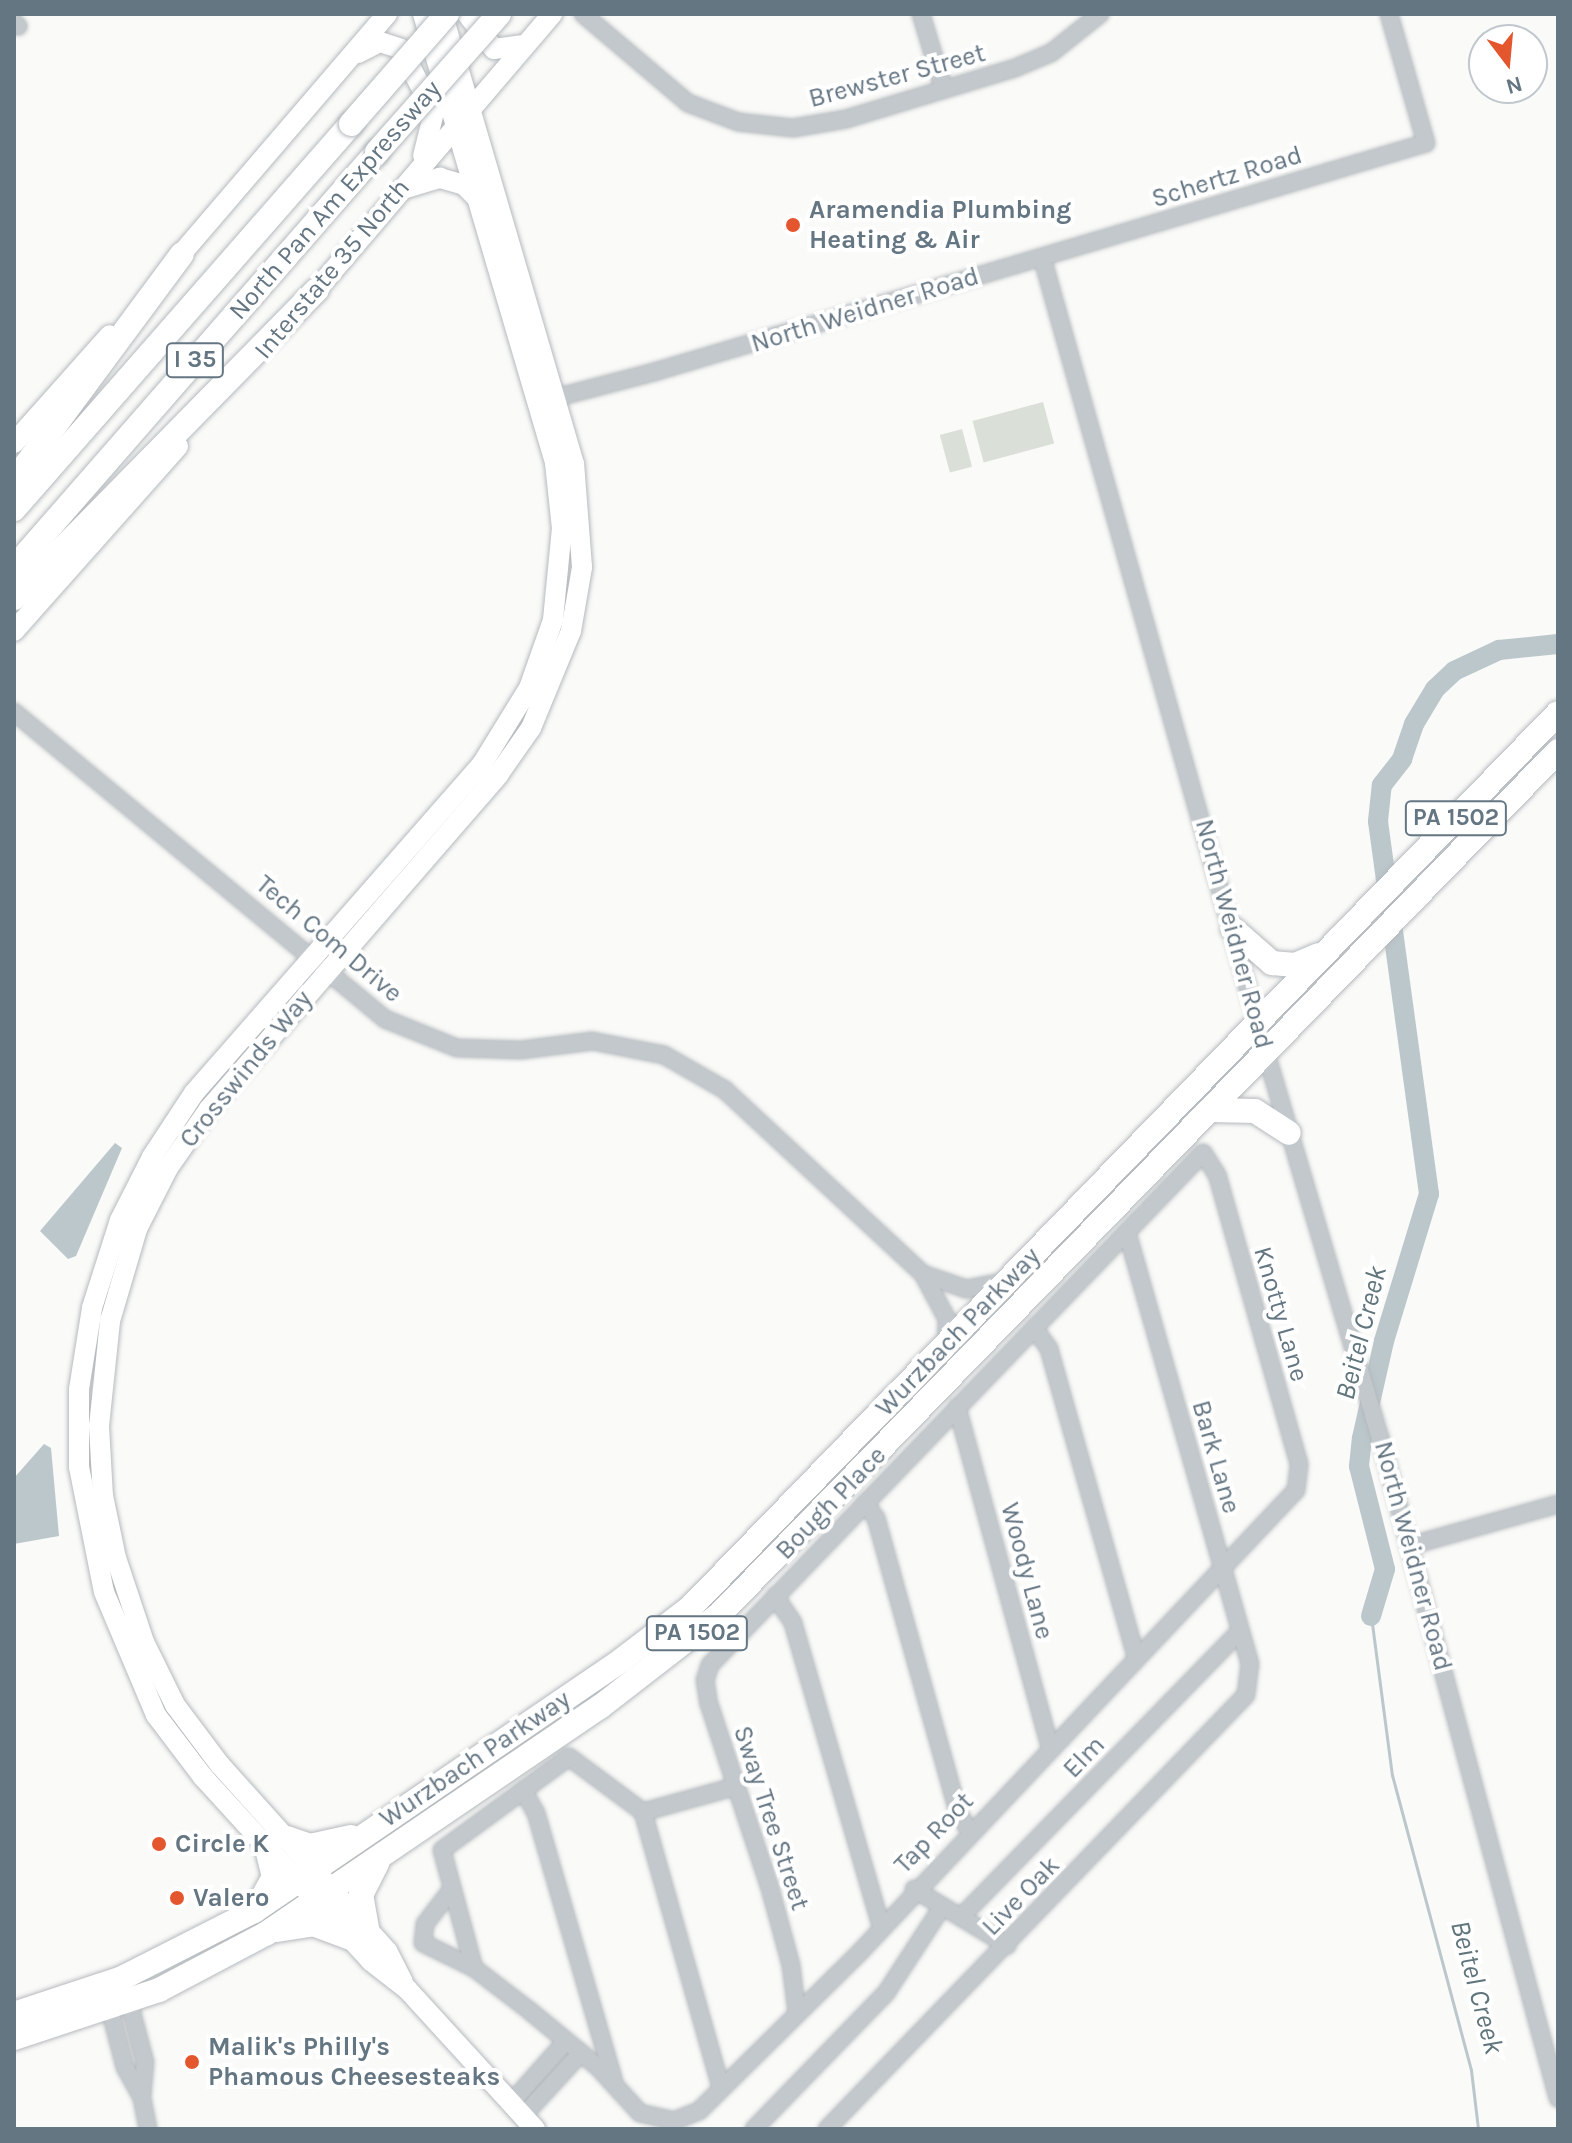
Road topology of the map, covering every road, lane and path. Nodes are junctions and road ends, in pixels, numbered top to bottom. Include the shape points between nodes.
1 (387, 14) edge
2 (423, 14) edge
3 (444, 14) edge
4 (467, 14) edge
5 (499, 14) edge
6 (552, 14) edge
7 (583, 14) edge
8 (921, 14) edge
9 (1100, 14) edge
10 (1389, 14) edge
11 (524, 45) junction
12 (349, 58) junction
13 (944, 90) junction
14 (464, 114) junction
15 (421, 164) junction
16 (396, 193) junction
17 (479, 200) junction
18 (182, 254) junction
19 (1042, 257) junction
20 (317, 290) junction
21 (547, 399) junction
22 (14, 443) edge
23 (14, 481) edge
24 (14, 509) edge
25 (14, 568) edge
26 (14, 598) edge
27 (14, 631) edge
28 (14, 712) edge
29 (1558, 713) edge
30 (1558, 751) edge
31 (1233, 929) junction
32 (1324, 953) junction
33 (319, 965) junction
34 (1258, 1023) junction
35 (1266, 1053) junction
36 (1211, 1110) junction
37 (1289, 1133) junction
38 (1203, 1153) joint
39 (1127, 1232) junction
40 (923, 1274) junction
41 (1008, 1281) junction
42 (1034, 1328) junction
43 (946, 1345) junction
44 (957, 1407) junction
45 (1296, 1490) joint
46 (865, 1503) junction
47 (1558, 1504) edge
48 (1558, 1511) edge
49 (1537, 1512) junction
50 (1409, 1546) junction
51 (1224, 1569) junction
52 (775, 1596) junction
53 (1240, 1631) junction
54 (727, 1645) joint
55 (1137, 1659) junction
56 (1246, 1695) joint
57 (1050, 1747) junction
58 (734, 1787) junction
59 (523, 1790) junction
60 (643, 1812) junction
61 (969, 1830) junction
62 (365, 1833) junction
63 (276, 1840) junction
64 (377, 1862) junction
65 (306, 1874) junction
66 (452, 1889) junction
67 (914, 1889) junction
68 (324, 1894) junction
69 (942, 1907) junction
70 (254, 1911) junction
71 (962, 1916) junction
72 (881, 1926) junction
73 (267, 1933) junction
74 (360, 1933) junction
75 (1007, 1945) junction
76 (474, 1968) junction
77 (116, 1993) junction
78 (797, 2013) junction
79 (14, 2014) edge
80 (14, 2038) edge
81 (566, 2041) junction
82 (581, 2053) junction
83 (615, 2086) junction
84 (721, 2088) junction
85 (1558, 2098) edge
86 (523, 2116) edge
87 (678, 2125) edge
88 (148, 2129) edge
89 (754, 2129) edge
90 (827, 2129) edge

1 - 12 main road
2 - 14 main road
3 - 14 main road
3 - 24 highway, North Pan Am Expressway / I 35, bridge
4 - 11 main road via 494,49
5 - 25 highway, North Pan Am Expressway / I 35, bridge
6 - 11 main road, Interstate 35 North
7 - 13 street, Brewster Street via 670,91 738,122 813,125
8 - 13 street
9 - 13 street, Brewster Street via 1051,53
10 - 19 street, Schertz Road via 1426,143
11 - 14 main road, Interstate 35 North
12 - 15 main road via 380,42 401,49 434,112
12 - 18 main road
14 - 15 main road, Interstate 35 North
14 - 17 main road
14 - 21 main road
15 - 16 main road, Interstate 35 North
16 - 17 main road via 424,179 440,178 464,185
16 - 20 main road, Interstate 35 North
17 - 21 main road
18 - 22 main road
18 - 23 highway
19 - 21 street, North Weidner Road
19 - 31 street, North Weidner Road
20 - 26 highway
20 - 27 main road, Interstate 35 North
21 - 33 main road, Crosswinds Way via 562,528 552,660 482,764
28 - 33 street, Tech Com Drive
29 - 32 highway, Wurzbach Parkway / PA 1502
30 - 35 highway, Wurzbach Parkway / PA 1502
31 - 32 highway via 1272,963 1295,965
31 - 34 street, North Weidner Road
32 - 34 highway, Wurzbach Parkway / PA 1502
33 - 40 street, Tech Com Drive via 385,1019 433,1042 487,1050 616,1043 684,1063 725,1090
33 - 63 main road, Crosswinds Way via 171,1124 120,1220 98,1282 79,1389 78,1438 88,1531 123,1612 175,1705
34 - 35 street, North Weidner Road
34 - 41 highway, Wurzbach Parkway / PA 1502
35 - 36 highway, Wurzbach Parkway / PA 1502
35 - 37 street, North Weidner Road
36 - 37 highway via 1255,1111
36 - 64 highway, Wurzbach Parkway / PA 1502 via 720,1614 607,1702
37 - 50 street, North Weidner Road
38 - 39 street, Bough Place
38 - 45 street, Knotty Lane via 1217,1175 1299,1464
39 - 42 street, Bough Place
39 - 51 street, Bark Lane
40 - 41 street, Tech Com Drive via 966,1289
40 - 43 street, Tech Com Drive via 947,1319
41 - 43 highway, Wurzbach Parkway / PA 1502
42 - 44 street, Bough Place
42 - 55 street via 1049,1349
43 - 62 highway, Wurzbach Parkway / PA 1502 via 691,1607
44 - 46 street, Bough Place
44 - 57 street, Woody Lane
45 - 51 street, Tap Root
46 - 52 street, Bough Place
46 - 61 street via 876,1518 958,1812
47 - 49 street
48 - 49 street
49 - 50 street
50 - 85 street, North Weidner Road
51 - 53 street, Bark Lane
51 - 55 street, Tap Root
52 - 54 street, Bough Place
52 - 72 street via 793,1623
53 - 56 street, Bark Lane via 1250,1664
53 - 71 street, Elm
54 - 58 street, Sway Tree Street via 705,1680
55 - 57 street, Tap Root
56 - 75 street, Live Oak
57 - 61 street, Tap Root
58 - 60 street
58 - 78 street, Sway Tree Street via 771,1892 791,1965
59 - 60 street via 569,1757
59 - 66 street via 442,1851
59 - 83 street via 536,1813
60 - 84 street
61 - 67 street, Tap Root
62 - 63 highway via 310,1846
62 - 65 highway, Wurzbach Parkway / PA 1502
63 - 65 main road, Crosswinds Way
63 - 70 highway via 274,1877
64 - 68 highway, Wurzbach Parkway / PA 1502
64 - 74 highway via 361,1895
65 - 68 main road, Crosswinds Way
65 - 70 highway, Wurzbach Parkway
66 - 76 street
66 - 76 street via 425,1924 421,1939 428,1948
67 - 69 street
67 - 72 street, Tap Root
68 - 73 highway, Wurzbach Parkway
68 - 74 main road, Crosswinds Way
69 - 71 street
69 - 89 street via 886,1993
70 - 77 highway, Wurzbach Parkway
71 - 75 street
72 - 78 street, Tap Root
73 - 74 highway via 313,1924
73 - 77 highway via 200,1971
74 - 86 main road, Crosswinds Way via 387,1951 407,1989
75 - 90 street, Live Oak
76 - 81 street
77 - 79 highway
77 - 80 highway
77 - 88 street via 125,2067 142,2098
78 - 84 street, Tap Root
81 - 82 street
81 - 86 street
82 - 83 street
82 - 86 street
83 - 87 street via 640,2113
84 - 87 street, Tap Root

